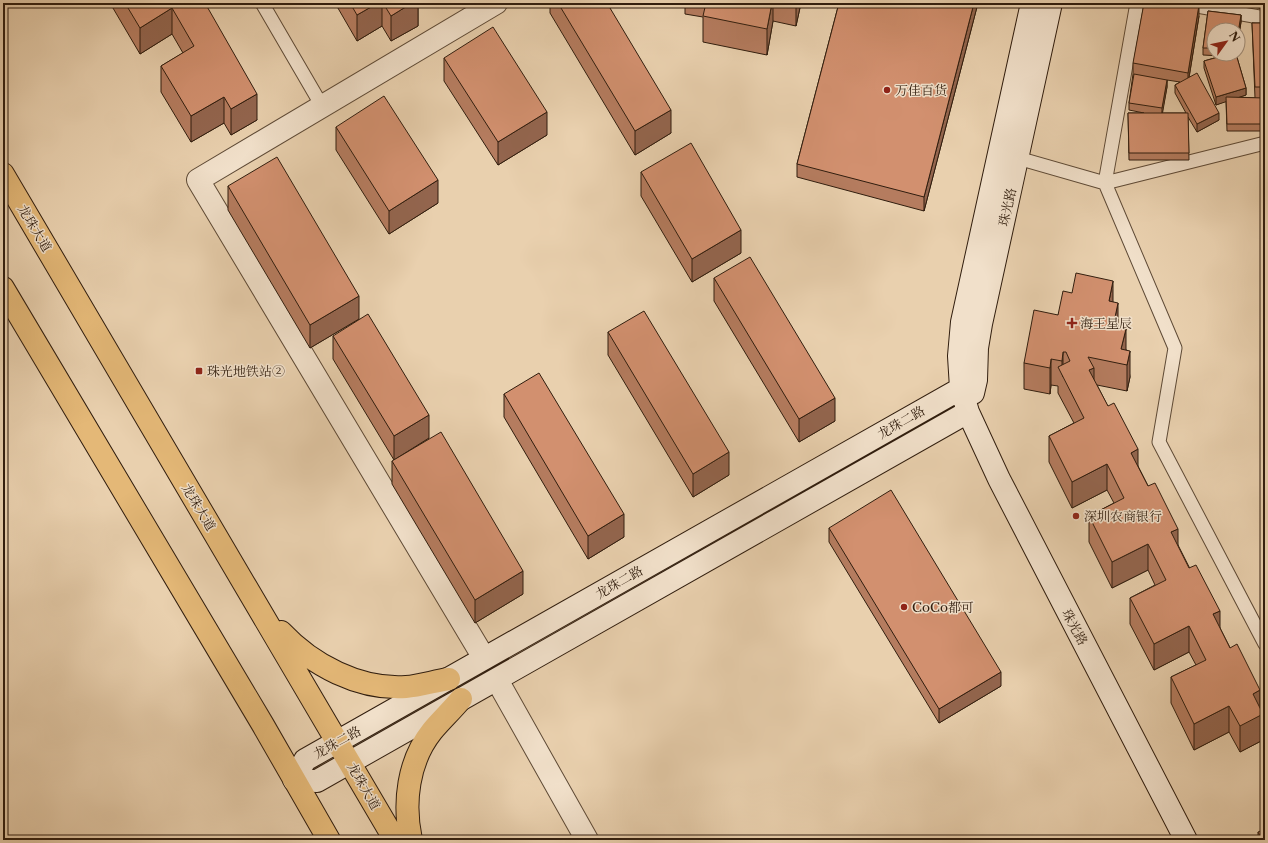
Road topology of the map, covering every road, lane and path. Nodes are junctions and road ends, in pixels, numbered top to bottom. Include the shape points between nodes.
1 (262, 3) edge
2 (496, 3) edge
3 (1032, 3) edge
4 (1051, 3) edge
5 (1137, 3) edge
6 (1180, 3) edge
7 (1265, 18) edge
8 (322, 106) junction
9 (1265, 143) edge
10 (1008, 156) junction
11 (3, 174) edge
12 (1105, 183) junction
13 (3, 288) edge
14 (968, 384) junction
15 (968, 412) junction
16 (260, 611) junction
17 (1265, 644) edge
18 (484, 658) junction
19 (448, 679) junction
20 (497, 680) junction
21 (462, 699) junction
22 (337, 742) junction
23 (350, 762) junction
24 (294, 780) junction
25 (329, 840) edge
26 (396, 840) edge
27 (411, 840) edge
28 (587, 840) edge
29 (1186, 840) edge

1 - 8 lane
2 - 8 street
3 - 10 street, 珠光路
4 - 10 street, 珠光路
5 - 12 lane
6 - 7 lane
8 - 18 street via 198,180
9 - 12 lane
10 - 12 lane
10 - 14 street, 珠光路 via 962,322 959,356
11 - 16 main road, 龙珠大道
12 - 17 lane via 1175,348 1159,442
13 - 24 main road
14 - 15 street, 珠光路
14 - 18 street, 龙珠二路
15 - 20 street, 龙珠二路
15 - 29 street, 珠光路 via 998,479
16 - 19 main road via 294,646 331,671 370,684 406,687
16 - 22 main road, 龙珠大道
18 - 19 street, 龙珠二路
19 - 22 street, 龙珠二路
20 - 21 street, 龙珠二路
20 - 28 street
21 - 23 street, 龙珠二路
21 - 27 main road via 431,732 414,762 406,801
22 - 23 main road, 龙珠大道
22 - 24 street, 龙珠二路 via 305,760
23 - 24 street, 龙珠二路 via 317,781
23 - 26 main road, 龙珠大道
24 - 25 main road

